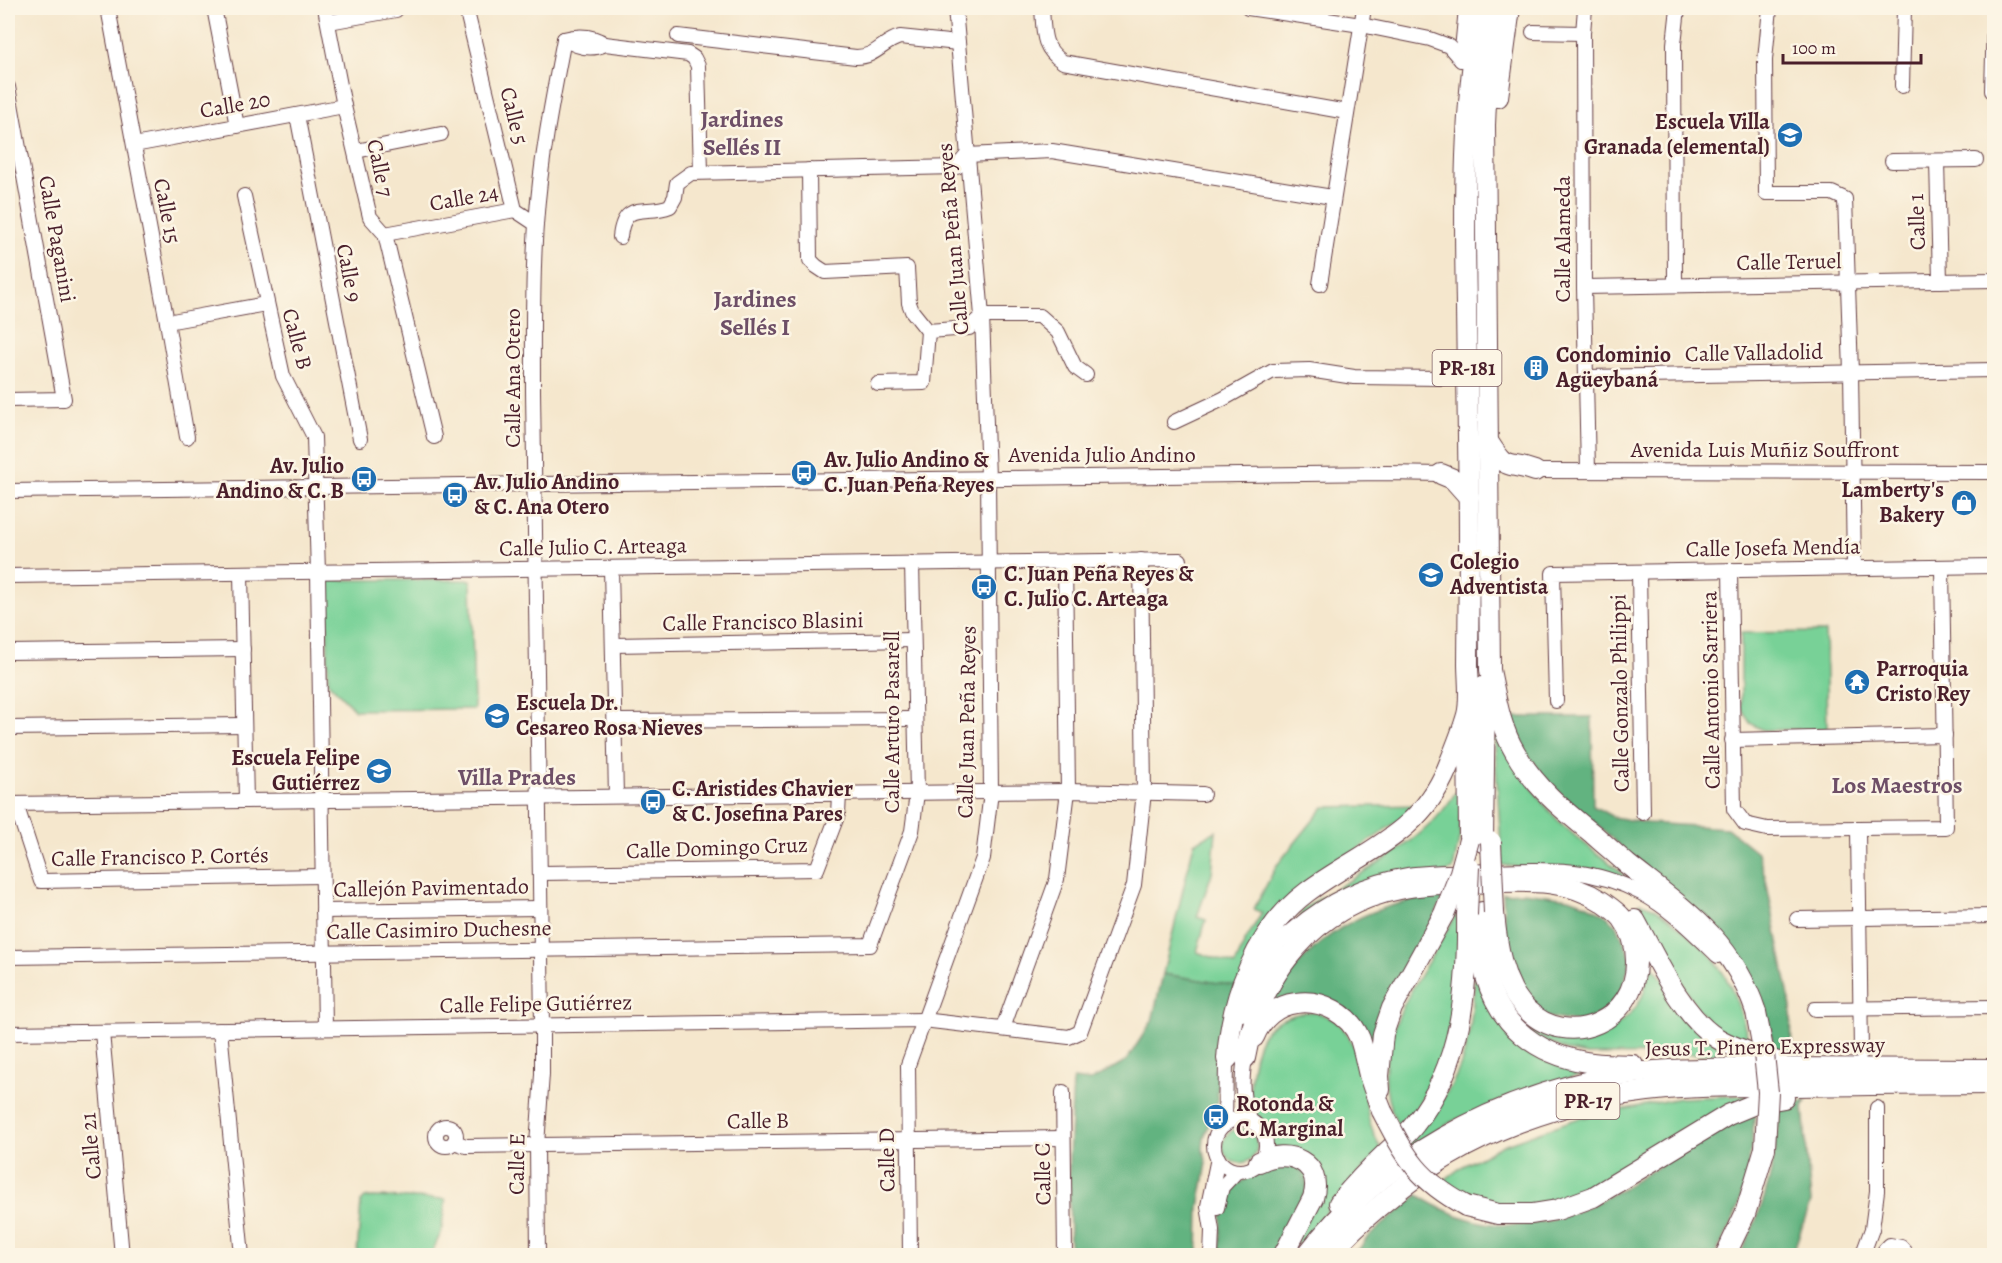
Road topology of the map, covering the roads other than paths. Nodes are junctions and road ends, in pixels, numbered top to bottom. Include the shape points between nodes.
1 (108, 8) edge
2 (214, 8) edge
3 (326, 8) edge
4 (466, 8) edge
5 (955, 8) edge
6 (1042, 8) edge
7 (1248, 8) edge
8 (1364, 8) edge
9 (1466, 8) edge
10 (1481, 8) edge
11 (1494, 8) edge
12 (1510, 8) edge
13 (1585, 8) edge
14 (1677, 8) edge
15 (1770, 8) edge
16 (1904, 8) edge
17 (396, 10) dead end
18 (1995, 18) edge
19 (329, 22) junction
20 (1464, 24) junction
21 (1361, 25) junction
22 (1533, 32) dead end
23 (1582, 33) junction
24 (678, 36) dead end
25 (1430, 39) junction
26 (958, 43) junction
27 (1461, 60) junction
28 (1902, 86) dead end
29 (8, 87) edge
30 (1992, 91) dead end
31 (344, 106) junction
32 (1347, 112) junction
33 (297, 115) junction
34 (237, 126) junction
35 (441, 134) dead end
36 (134, 145) junction
37 (356, 152) junction
38 (967, 155) junction
39 (1976, 160) dead end
40 (1892, 161) dead end
41 (1937, 161) junction
42 (809, 170) junction
43 (701, 172) junction
44 (1485, 183) junction
45 (244, 196) dead end
46 (1332, 197) junction
47 (515, 210) junction
48 (536, 224) junction
49 (385, 234) junction
50 (620, 237) dead end
51 (1465, 238) junction
52 (1995, 280) edge
53 (1940, 281) junction
54 (1849, 283) junction
55 (1320, 284) dead end
56 (1675, 285) junction
57 (1584, 287) junction
58 (266, 304) junction
59 (982, 316) junction
60 (167, 322) junction
61 (928, 331) junction
62 (1995, 370) edge
63 (1851, 372) junction
64 (1086, 375) dead end
65 (1586, 377) junction
66 (1441, 378) dead end
67 (878, 384) dead end
68 (8, 400) edge
69 (1174, 422) dead end
70 (187, 437) dead end
71 (434, 437) dead end
72 (360, 439) dead end
73 (1489, 443) junction
74 (1468, 451) junction
75 (1535, 471) junction
76 (1588, 471) junction
77 (1852, 471) junction
78 (1995, 472) edge
79 (1441, 474) junction
80 (988, 477) junction
81 (535, 483) junction
82 (315, 487) junction
83 (8, 491) edge
84 (1489, 493) junction
85 (1469, 497) junction
86 (1489, 518) junction
87 (1141, 560) junction
88 (1180, 560) dead end
89 (1065, 561) junction
90 (989, 562) junction
91 (912, 564) junction
92 (1995, 566) edge
93 (1854, 567) junction
94 (1942, 567) junction
95 (536, 568) junction
96 (611, 568) junction
97 (1730, 570) junction
98 (1639, 572) junction
99 (318, 573) junction
100 (241, 574) junction
101 (8, 576) edge
102 (913, 640) junction
103 (613, 645) junction
104 (243, 649) junction
105 (8, 652) edge
106 (1556, 701) dead end
107 (1476, 712) junction
108 (914, 719) junction
109 (615, 721) junction
110 (244, 725) junction
111 (8, 728) edge
112 (1945, 735) junction
113 (1732, 740) junction
114 (1068, 791) junction
115 (991, 792) junction
116 (1144, 792) junction
117 (839, 794) junction
118 (917, 794) junction
119 (1203, 794) dead end
120 (616, 796) junction
121 (539, 797) junction
122 (322, 800) junction
123 (246, 801) junction
124 (12, 804) edge
125 (1643, 813) dead end
126 (1858, 829) junction
127 (1481, 841) junction
128 (1498, 871) junction
129 (541, 873) junction
130 (322, 876) junction
131 (540, 908) junction
132 (323, 911) junction
133 (1481, 913) junction
134 (1995, 916) edge
135 (1859, 918) junction
136 (1797, 919) dead end
137 (870, 945) joint
138 (541, 949) junction
139 (324, 952) junction
140 (8, 957) edge
141 (1747, 987) junction
142 (1995, 1007) edge
143 (1861, 1008) junction
144 (1815, 1009) dead end
145 (923, 1020) junction
146 (542, 1025) junction
147 (324, 1028) junction
148 (1003, 1028) junction
149 (220, 1030) junction
150 (102, 1032) junction
151 (8, 1033) edge
152 (1861, 1053) dead end
153 (1236, 1058) junction
154 (908, 1065) joint
155 (1797, 1068) junction
156 (1995, 1068) edge
157 (1677, 1069) junction
158 (542, 1074) joint
159 (1894, 1084) junction
160 (1995, 1084) edge
161 (1063, 1092) dead end
162 (1876, 1108) dead end
163 (1382, 1111) junction
164 (1251, 1122) junction
165 (1225, 1124) junction
166 (1063, 1138) junction
167 (908, 1140) junction
168 (454, 1142) dead end
169 (537, 1145) junction
170 (1218, 1158) junction
171 (1259, 1162) junction
172 (1237, 1171) junction
173 (1212, 1230) junction
174 (1885, 1250) dead end
175 (122, 1256) edge
176 (242, 1256) edge
177 (538, 1256) edge
178 (909, 1256) edge
179 (1065, 1256) edge
180 (1211, 1256) edge
181 (1283, 1256) edge
182 (1304, 1256) edge
183 (1329, 1256) edge
184 (1725, 1256) edge
185 (1862, 1256) edge
186 (1909, 1256) edge

1 - 36 street, Calle 15
2 - 34 street
3 - 19 street, Calle 7
4 - 47 street, Calle 5
5 - 26 street, Calle Juan Peña Reyes
6 - 32 street via 1045,43 1063,62
7 - 21 street
8 - 21 street
9 - 20 street
10 - 51 highway, PR-181 via 1467,115
11 - 44 highway, PR-181 via 1488,56
12 - 44 highway
13 - 23 street, Calle Alameda
14 - 56 street
15 - 54 street via 1765,60 1766,193 1832,193 1845,199
16 - 28 street
17 - 19 street
18 - 30 street
19 - 31 street, Calle 7
20 - 25 street via 1450,36
20 - 27 street
21 - 25 street
21 - 32 street
22 - 23 street
23 - 57 street, Calle Alameda
24 - 26 street via 856,57 868,57 900,37
25 - 27 street via 1449,46
26 - 38 street, Calle Juan Peña Reyes
27 - 51 highway via 1459,196
29 - 68 street, Calle Paganini via 64,399
31 - 33 street, Calle 20
31 - 37 street, Calle 7
32 - 46 street
33 - 34 street, Calle 20
33 - 72 street, Calle 9
34 - 36 street, Calle 20
35 - 37 street
36 - 60 street, Calle 15
37 - 49 street, Calle 7 via 370,217
38 - 42 street via 957,167
38 - 46 street via 1052,151
38 - 59 street, Calle Juan Peña Reyes
39 - 41 street
40 - 41 street
41 - 53 street, Calle 1
42 - 43 street
42 - 61 street via 810,260 825,272 907,268 909,303
43 - 48 street, Calle Ana Otero via 698,66 694,58 688,54 605,44 597,38 564,39 546,136
43 - 50 street via 680,180 670,206 637,210 627,216
44 - 73 highway, PR-181
45 - 58 street, Calle B
46 - 55 street
47 - 48 street
47 - 49 street, Calle 24
48 - 81 street, Calle Ana Otero
49 - 71 street, Calle 7
51 - 74 highway, PR-181
52 - 53 street, Calle Teruel
53 - 54 street, Calle Teruel
54 - 56 street, Calle Teruel
54 - 63 street
56 - 57 street, Calle Teruel
57 - 65 street, Calle Alameda
58 - 60 street
58 - 82 street, Calle B via 283,376 314,437
59 - 61 street via 969,328
59 - 64 street via 1040,316 1058,332 1075,367
59 - 80 street, Calle Juan Peña Reyes
60 - 70 street, Calle 15
61 - 67 street via 924,382
62 - 63 street, Calle Valladolid
63 - 65 street, Calle Valladolid
63 - 77 street
65 - 76 street, Calle Alameda
66 - 69 street via 1274,370
73 - 75 highway via 1501,462
73 - 84 highway, PR-181
74 - 79 highway via 1459,465
74 - 85 highway, PR-181
75 - 76 street, Avenida Luis Muñiz Souffront
75 - 84 highway via 1512,476
76 - 77 street, Avenida Luis Muñiz Souffront
77 - 78 street, Avenida Luis Muñiz Souffront
77 - 93 street
79 - 80 street, Avenida Julio Andino
79 - 85 highway via 1453,479
80 - 81 street, Avenida Julio Andino
80 - 90 street, Calle Juan Peña Reyes
81 - 82 street, Avenida Julio Andino
81 - 95 street, Calle Ana Otero
82 - 83 street, Avenida Julio Andino
82 - 99 street, Calle B
84 - 86 highway, PR-181
85 - 107 highway, PR-181
86 - 107 highway, PR-181
86 - 141 highway via 1490,670 1498,710 1515,753 1535,782 1564,811 1693,915 1733,962
87 - 88 street, Calle Julio C. Arteaga
87 - 89 street, Calle Julio C. Arteaga
87 - 116 street
89 - 90 street, Calle Julio C. Arteaga
89 - 114 street
90 - 91 street, Calle Julio C. Arteaga
90 - 115 street, Calle Juan Peña Reyes
91 - 96 street, Calle Julio C. Arteaga
91 - 102 street, Calle Arturo Pasarell
92 - 94 street, Calle Josefa Mendía
93 - 94 street, Calle Josefa Mendía
93 - 97 street, Calle Josefa Mendía
94 - 112 street
95 - 96 street, Calle Julio C. Arteaga
95 - 99 street, Calle Julio C. Arteaga
95 - 121 street, Calle Ana Otero
96 - 103 street
97 - 98 street, Calle Josefa Mendía
97 - 113 street, Calle Antonio Sarriera
98 - 106 street, Calle Josefa Mendía via 1553,573
98 - 125 street, Calle Gonzalo Philippi
99 - 100 street, Calle Julio C. Arteaga
99 - 122 street, Calle B
100 - 101 street, Calle Julio C. Arteaga
100 - 104 street
102 - 103 street, Calle Francisco Blasini
102 - 108 street, Calle Arturo Pasarell
103 - 109 street
104 - 105 street
104 - 110 street
107 - 127 highway, PR-181
107 - 153 highway via 1437,790 1420,813 1398,833 1304,894 1263,941 1246,973 1228,1040
108 - 109 street
108 - 118 street, Calle Arturo Pasarell
109 - 120 street
110 - 111 street
110 - 123 street
112 - 113 street
112 - 126 street via 1946,827
113 - 126 street, Calle Antonio Sarriera via 1734,809 1745,824 1767,830
114 - 115 street
114 - 116 street
114 - 148 street via 1057,879
115 - 118 street
115 - 145 street, Calle Juan Peña Reyes via 983,858
116 - 119 street
116 - 148 street, Calle Felipe Gutiérrez via 1134,885 1080,1032 1069,1037
117 - 118 street
117 - 120 street
117 - 129 street, Calle Domingo Cruz via 838,814 817,869
118 - 137 street, Calle Arturo Pasarell via 912,831
120 - 121 street
121 - 122 street
121 - 129 street, Calle Ana Otero
122 - 123 street
122 - 130 street, Calle B
123 - 124 street
124 - 130 street, Calle Francisco P. Cortés via 41,881
126 - 135 street
127 - 133 highway, bridge
127 - 133 highway, bridge
127 - 163 highway, bridge via 1392,1008 1383,1034 1379,1076
128 - 141 street via 1552,868 1612,881 1641,893 1677,916
128 - 153 street via 1384,880 1357,889 1314,912 1278,943 1250,993
128 - 155 highway via 1565,876 1611,896 1632,915 1678,997 1698,1024 1736,1047
129 - 131 street, Calle Ana Otero
130 - 132 street, Calle B
131 - 132 street, Callejón Pavimentado
131 - 138 street, Calle Ana Otero
132 - 139 street, Calle B
133 - 153 highway via 1496,936 1507,979 1526,1009 1541,1021 1572,1029 1601,1022 1615,1013 1633,986 1636,952 1631,933 1613,909 1579,889 1550,882 1516,881 1401,888 1342,911 1293,951 1269,984
133 - 157 highway via 1486,977 1509,1021 1535,1045 1588,1063
133 - 182 highway via 1462,1017 1444,1075 1415,1125 1342,1199 1319,1227
134 - 135 street
135 - 136 street
135 - 143 street
137 - 138 street, Calle Casimiro Duchesne
138 - 139 street, Calle Casimiro Duchesne
138 - 146 street, Calle Ana Otero
139 - 140 street, Calle Casimiro Duchesne
139 - 147 street, Calle B
141 - 184 highway, bridge via 1764,1054 1768,1092 1765,1148 1745,1214
142 - 143 street
143 - 144 street
143 - 152 street
145 - 146 street, Calle Felipe Gutiérrez
145 - 148 street, Calle Felipe Gutiérrez
145 - 154 street, Calle Juan Peña Reyes
146 - 147 street, Calle Felipe Gutiérrez
146 - 158 street, Calle Ana Otero
147 - 149 street, Calle Felipe Gutiérrez
149 - 150 street, Calle Felipe Gutiérrez
149 - 176 street
150 - 151 street, Calle Felipe Gutiérrez
150 - 175 street, Calle 21
153 - 163 highway via 1275,1010 1299,1002 1325,1005 1355,1029
153 - 164 street via 1243,1104
153 - 165 street
154 - 167 street, Calle D
155 - 156 highway, Jesus T. Pinero Expressway / PR-17
155 - 157 highway, Jesus T. Pinero Expressway / PR-17
157 - 182 highway, Jesus T. Pinero Expressway / PR-17 via 1614,1076 1565,1088 1515,1104 1459,1129 1428,1145 1379,1182 1334,1221
158 - 169 street, Calle E
159 - 160 highway, Jesus T. Pinero Expressway / PR-17
159 - 163 highway, bridge via 1757,1103 1728,1115 1593,1197 1532,1214 1498,1214 1466,1206 1444,1194 1413,1167
159 - 183 highway, Jesus T. Pinero Expressway / PR-17 via 1667,1089 1551,1110 1447,1156 1372,1212
161 - 166 street, Calle C
162 - 185 street via 1877,1191 1872,1229
164 - 165 street via 1240,1119
164 - 171 street via 1264,1139 1265,1150
165 - 170 street via 1216,1136
166 - 167 street, Calle B
166 - 179 street, Calle C
167 - 169 street, Calle B
167 - 178 street, Calle D
168 - 169 street, Calle B via 466,1146
169 - 177 street, Calle E
170 - 172 street
170 - 173 street via 1208,1206
171 - 172 street
171 - 181 highway via 1276,1155 1294,1157 1305,1163 1314,1180 1313,1198
172 - 173 street via 1222,1186
173 - 180 street
174 - 186 street via 1890,1245 1901,1247

